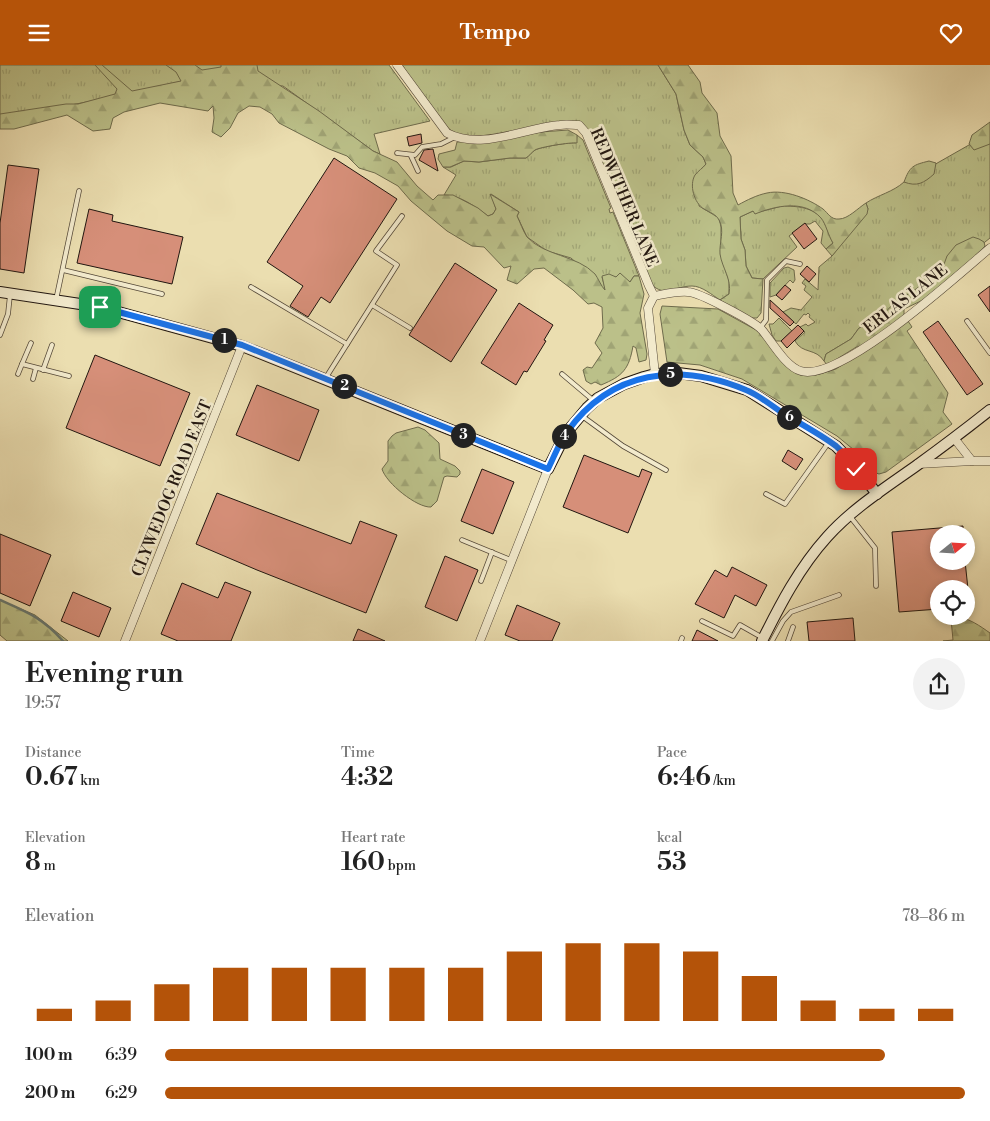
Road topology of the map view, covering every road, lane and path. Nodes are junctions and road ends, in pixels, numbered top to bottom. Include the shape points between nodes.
1 (397, 65) edge
2 (455, 137) junction
3 (397, 153) dead end
4 (411, 156) junction
5 (418, 171) dead end
6 (79, 191) dead end
7 (402, 216) dead end
8 (990, 248) edge
9 (800, 265) dead end
10 (63, 269) junction
11 (251, 287) dead end
12 (5, 293) edge
13 (162, 294) dead end
14 (654, 296) junction
15 (56, 300) junction
16 (372, 305) junction
17 (967, 321) dead end
18 (410, 328) dead end
19 (760, 328) junction
20 (0, 335) edge
21 (31, 343) dead end
22 (347, 344) junction
23 (52, 345) dead end
24 (242, 345) junction
25 (990, 353) edge
26 (22, 364) junction
27 (36, 367) junction
28 (43, 370) junction
29 (18, 374) dead end
30 (562, 374) dead end
31 (655, 374) junction
32 (69, 376) dead end
33 (32, 379) dead end
34 (326, 379) junction
35 (594, 401) junction
36 (990, 410) edge
37 (581, 414) junction
38 (954, 438) junction
39 (829, 442) junction
40 (972, 461) junction
41 (990, 461) edge
42 (918, 464) junction
43 (548, 469) junction
44 (666, 471) dead end
45 (766, 494) dead end
46 (876, 494) junction
47 (849, 515) junction
48 (462, 540) dead end
49 (492, 552) junction
50 (513, 561) junction
51 (481, 581) dead end
52 (876, 586) dead end
53 (839, 595) dead end
54 (702, 621) dead end
55 (793, 627) dead end
56 (766, 640) edge
57 (125, 641) edge
58 (480, 641) edge
59 (788, 641) edge

1 - 2 street via 447,133
2 - 4 lane via 441,144 422,147
2 - 14 street, REDWITHER LANE via 490,139 559,125 579,125 586,133
3 - 4 lane
4 - 5 lane
6 - 10 lane
7 - 16 lane via 376,251 397,265
8 - 19 street, ERLAS LANE via 895,327 835,365 815,372 801,371 787,361
9 - 19 lane via 786,261 766,280 766,320
10 - 13 lane
10 - 15 lane
11 - 22 lane
12 - 15 street
12 - 20 lane via 8,314
14 - 19 street, ERLAS LANE via 690,291
14 - 31 street via 648,308
15 - 24 street via 100,307
16 - 18 lane
16 - 22 lane
17 - 25 lane
21 - 26 lane
22 - 34 lane
23 - 28 lane
24 - 34 street
24 - 57 street, CLYWEDOG ROAD EAST
26 - 27 lane
26 - 29 lane
27 - 28 lane
27 - 33 lane
28 - 32 lane
30 - 35 lane
31 - 35 street via 624,384
31 - 39 street via 701,376 747,390
34 - 43 street
35 - 37 street
36 - 38 street
37 - 43 street via 566,433
37 - 44 lane via 623,446
38 - 40 street
38 - 42 street
39 - 45 lane via 785,504
39 - 46 street via 836,446
40 - 41 street
40 - 42 street
42 - 46 street
43 - 50 street
46 - 47 street
47 - 52 lane via 875,548
47 - 56 street via 810,557
48 - 49 lane
49 - 50 lane
49 - 51 lane
50 - 58 street
53 - 56 lane via 791,612
54 - 56 lane via 734,636 740,625
55 - 59 lane

